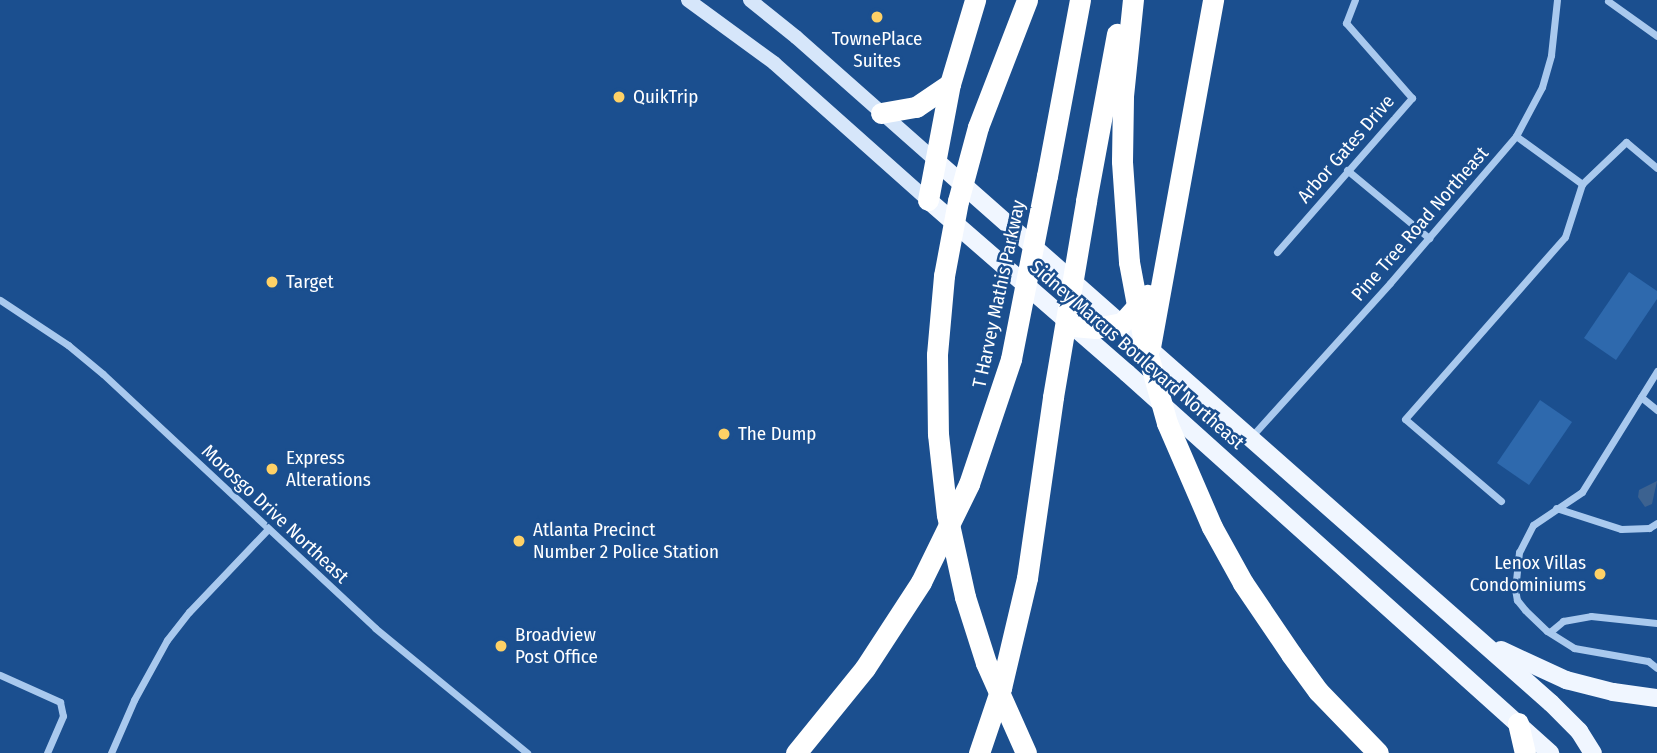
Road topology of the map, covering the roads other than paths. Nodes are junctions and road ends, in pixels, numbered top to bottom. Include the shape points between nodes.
1 (688, 0) edge
2 (750, 0) edge
3 (975, 0) edge
4 (1027, 0) edge
5 (1080, 0) edge
6 (1126, 0) edge
7 (1133, 0) edge
8 (1213, 0) edge
9 (1355, 0) edge
10 (1557, 0) edge
11 (1608, 1) edge
12 (1657, 36) edge
13 (950, 83) junction
14 (881, 113) junction
15 (1516, 136) junction
16 (935, 160) junction
17 (1657, 168) edge
18 (1348, 170) junction
19 (1582, 184) junction
20 (928, 200) junction
21 (1429, 238) junction
22 (1277, 252) dead end
23 (1165, 276) junction
24 (0, 300) edge
25 (1122, 323) junction
26 (1073, 326) junction
27 (1150, 347) junction
28 (1657, 371) edge
29 (1640, 397) junction
30 (1657, 410) edge
31 (1251, 438) junction
32 (1501, 501) dead end
33 (1556, 508) junction
34 (1657, 523) edge
35 (268, 529) junction
36 (1657, 623) edge
37 (1469, 631) junction
38 (1550, 632) junction
39 (1657, 668) edge
40 (0, 675) edge
41 (1657, 698) edge
42 (1518, 723) junction
43 (47, 753) edge
44 (111, 753) edge
45 (527, 753) edge
46 (796, 753) edge
47 (979, 753) edge
48 (1026, 753) edge
49 (1378, 753) edge
50 (1525, 753) edge
51 (1550, 753) edge
52 (1593, 753) edge

1 - 20 main road, Sidney Marcus Boulevard Northeast via 774,63
2 - 14 main road, Sidney Marcus Boulevard Northeast
3 - 13 highway
4 - 48 highway, bridge via 978,127 958,201 944,276 937,355 938,434 947,515 965,597 986,663
5 - 46 highway, T Harvey Mathis Parkway, bridge via 1011,359 969,484 921,582 865,668
6 - 47 highway, bridge via 1086,201 1027,578 1001,688
7 - 49 highway, bridge via 1122,161 1129,261 1143,337 1167,423 1212,527 1243,583 1318,691
8 - 23 highway
9 - 18 street, Arbor Gates Drive via 1346,23 1412,98
10 - 15 street, Pine Tree Road Northeast via 1542,87
11 - 12 street
13 - 14 highway via 916,107
13 - 16 highway
14 - 16 main road, Sidney Marcus Boulevard Northeast
15 - 19 street
15 - 21 street, Pine Tree Road Northeast
16 - 20 highway
16 - 25 main road, Sidney Marcus Boulevard Northeast
17 - 19 street via 1626,142
18 - 21 street
18 - 22 street, Arbor Gates Drive
19 - 32 street via 1565,237 1405,419
20 - 26 main road, Sidney Marcus Boulevard Northeast
21 - 31 street, Pine Tree Road Northeast
23 - 25 highway
23 - 27 highway
24 - 35 street, Morosgo Drive Northeast via 103,374
25 - 26 highway
25 - 27 main road, Sidney Marcus Boulevard Northeast
26 - 42 main road, Sidney Marcus Boulevard Northeast
27 - 31 main road, Sidney Marcus Boulevard Northeast
28 - 29 street
29 - 30 street
29 - 33 street via 1582,492
31 - 37 main road, Sidney Marcus Boulevard Northeast
33 - 34 street via 1621,529 1649,528
33 - 38 street via 1533,525 1519,552 1515,578 1517,600
35 - 44 street via 167,640
35 - 45 street, Morosgo Drive Northeast via 375,628
36 - 38 street via 1591,616 1563,621
37 - 41 main road via 1530,666 1566,680
37 - 52 main road, Sidney Marcus Boulevard Northeast via 1551,703
38 - 39 street via 1574,648 1648,661
40 - 43 street via 60,702 63,716
42 - 50 highway
42 - 51 main road, Sidney Marcus Boulevard Northeast

